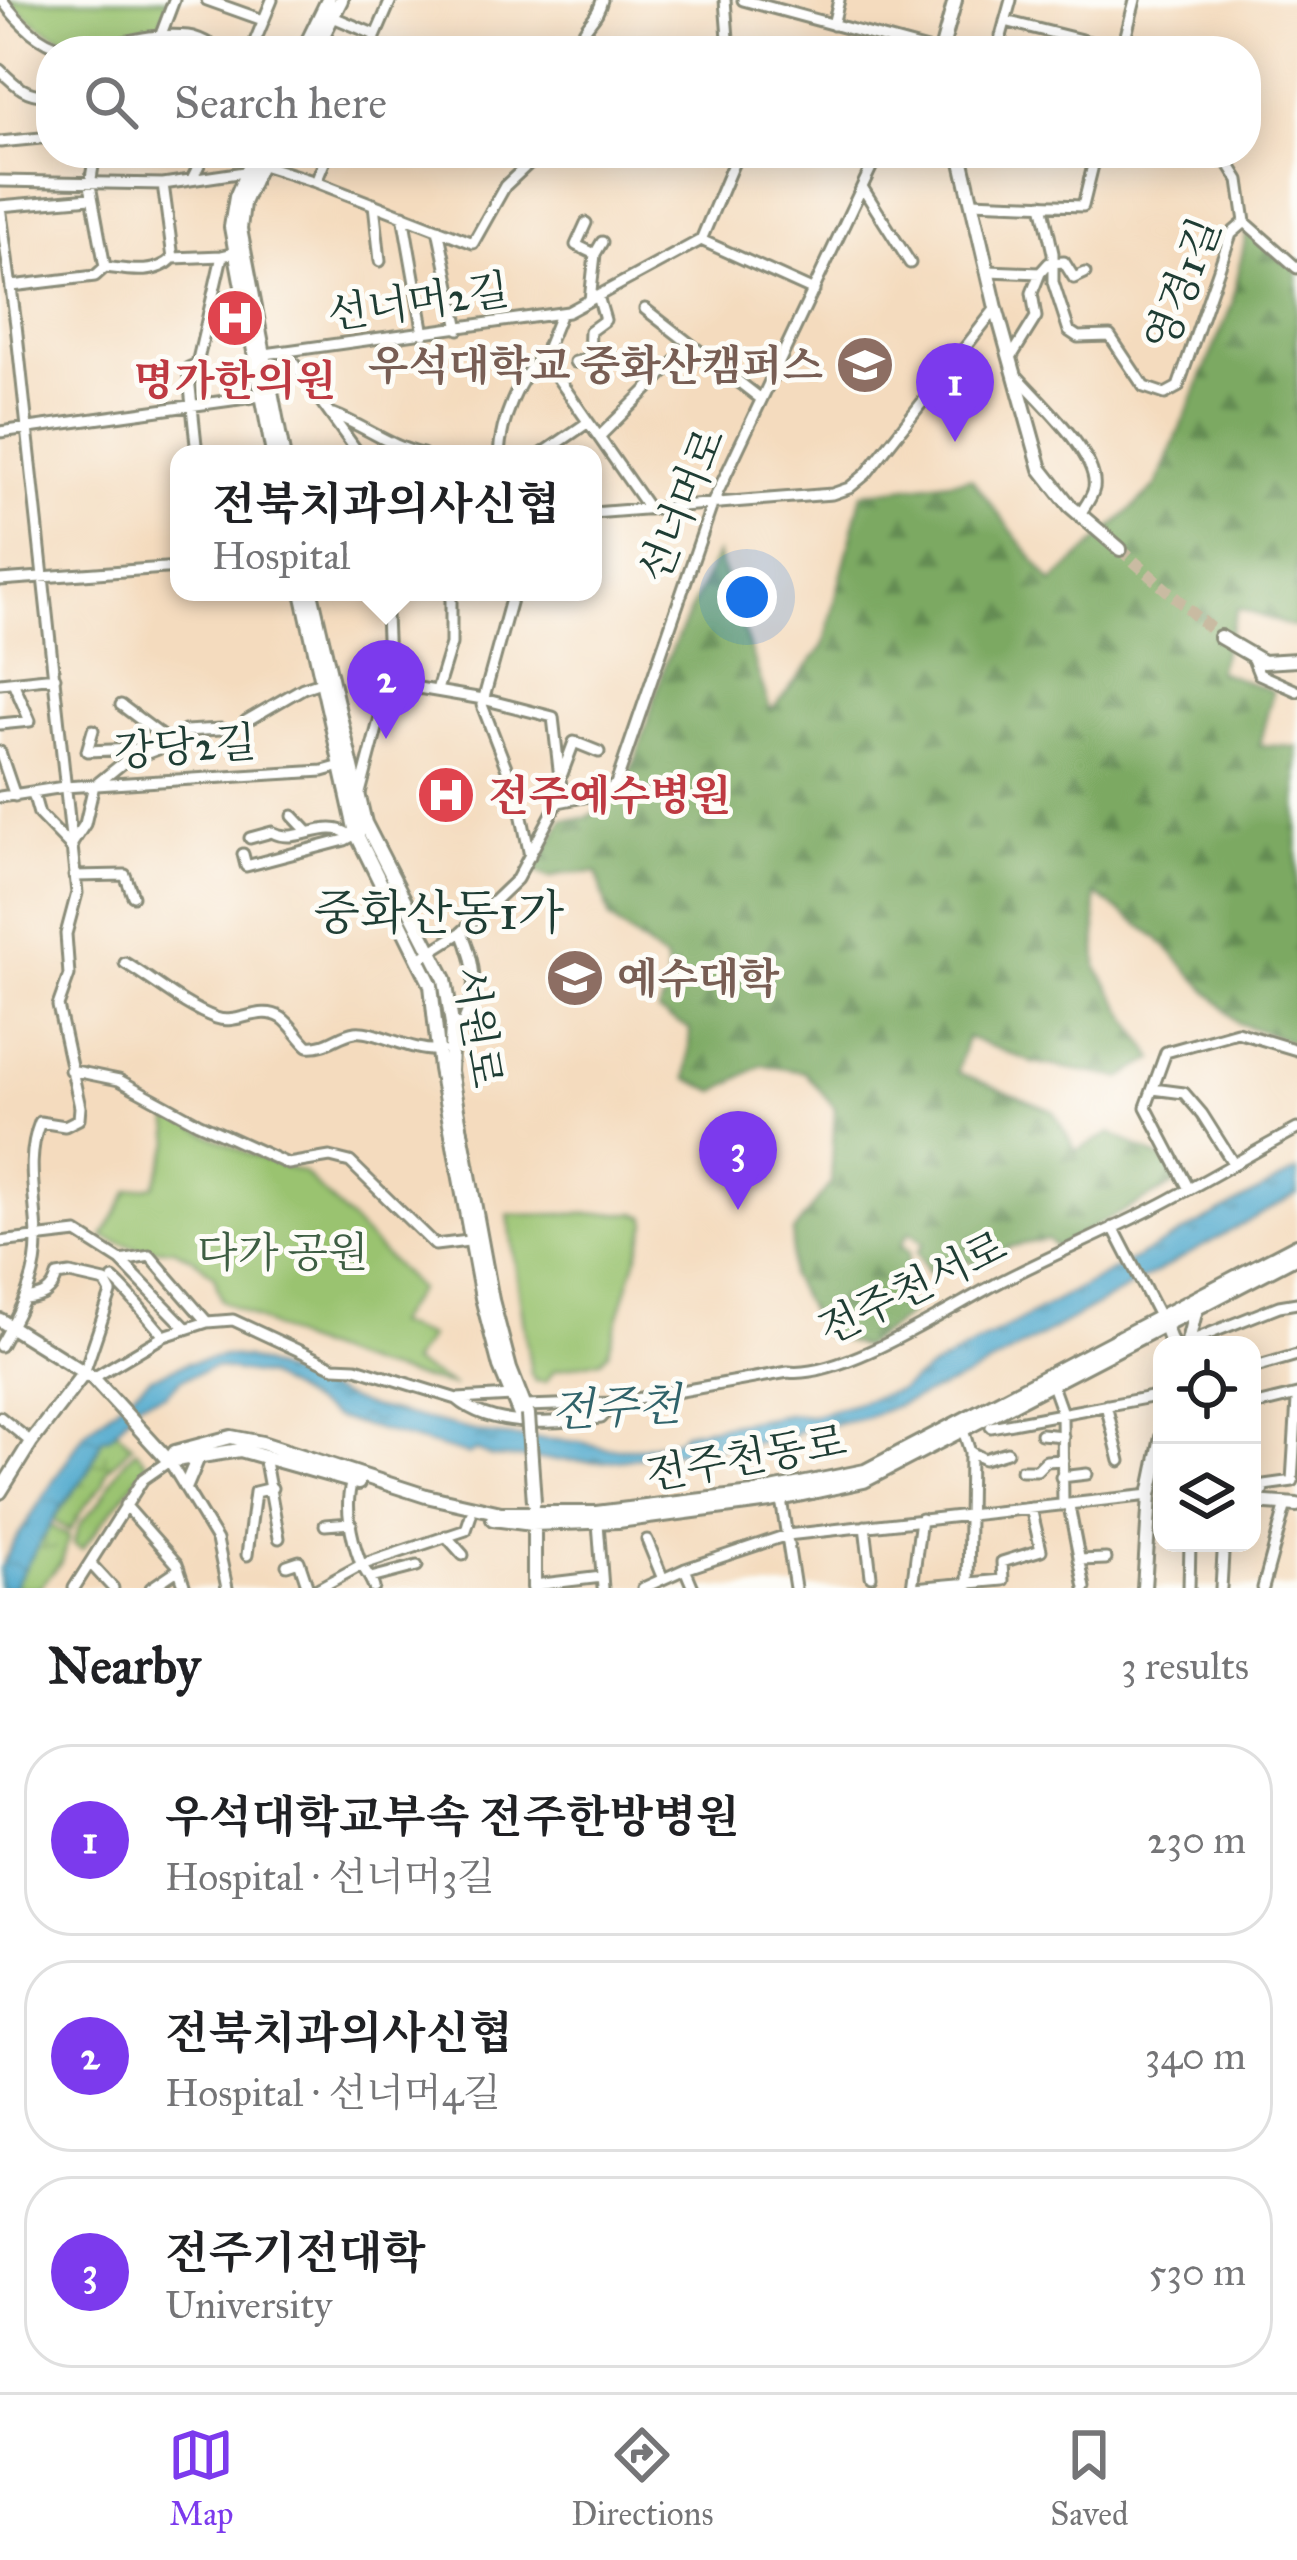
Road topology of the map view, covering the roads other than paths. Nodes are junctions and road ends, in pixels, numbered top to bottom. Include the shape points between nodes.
1 (2, 0) edge
2 (174, 0) edge
3 (207, 0) edge
4 (272, 0) edge
5 (328, 0) edge
6 (341, 0) edge
7 (391, 0) edge
8 (602, 0) edge
9 (725, 0) edge
10 (743, 0) edge
11 (839, 0) edge
12 (955, 0) edge
13 (1011, 0) edge
14 (1120, 0) edge
15 (1134, 2) edge
16 (224, 3) edge
17 (11, 12) junction
18 (333, 17) junction
19 (0, 20) edge
20 (263, 20) junction
21 (1005, 21) junction
22 (833, 25) junction
23 (376, 35) joint
24 (160, 36) edge
25 (257, 36) edge
26 (311, 36) edge
27 (323, 36) edge
28 (581, 36) edge
29 (728, 36) edge
30 (879, 36) edge
31 (945, 36) edge
32 (1001, 36) edge
33 (1066, 36) edge
34 (1126, 36) edge
35 (36, 39) edge
36 (0, 71) edge
37 (36, 96) edge
38 (36, 138) edge
39 (0, 142) edge
40 (92, 168) edge
41 (198, 168) edge
42 (233, 168) edge
43 (253, 168) edge
44 (254, 168) edge
45 (274, 168) edge
46 (322, 168) edge
47 (524, 168) edge
48 (731, 168) edge
49 (870, 168) edge
50 (963, 168) edge
51 (1092, 168) edge
52 (1231, 168) edge
53 (192, 179) junction
54 (0, 181) edge
55 (316, 182) junction
56 (163, 184) junction
57 (90, 185) junction
58 (861, 186) junction
59 (91, 198) junction
60 (971, 202) junction
61 (374, 203) junction
62 (1042, 204) junction
63 (0, 206) edge
64 (403, 215) junction
65 (1245, 222) junction
66 (586, 223) dead end
67 (438, 230) junction
68 (701, 240) junction
69 (602, 242) dead end
70 (595, 254) junction
71 (229, 255) junction
72 (173, 258) junction
73 (380, 261) dead end
74 (910, 263) dead end
75 (1053, 263) junction
76 (105, 267) junction
77 (1297, 268) edge
78 (988, 271) junction
79 (1040, 273) junction
80 (1085, 273) dead end
81 (12, 286) junction
82 (814, 291) junction
83 (594, 298) junction
84 (996, 308) junction
85 (645, 309) dead end
86 (560, 315) junction
87 (458, 329) junction
88 (424, 334) junction
89 (690, 346) junction
90 (286, 353) junction
91 (258, 355) junction
92 (543, 357) junction
93 (575, 362) dead end
94 (1012, 366) junction
95 (261, 396) junction
96 (761, 399) junction
97 (189, 404) junction
98 (333, 414) junction
99 (587, 423) junction
100 (27, 429) junction
101 (0, 432) edge
102 (600, 436) junction
103 (196, 445) edge
104 (271, 445) edge
105 (281, 445) edge
106 (353, 445) edge
107 (399, 445) edge
108 (501, 445) edge
109 (555, 445) edge
110 (713, 502) junction
111 (649, 508) junction
112 (602, 512) edge
113 (1080, 514) junction
114 (1120, 549) tunnel mouth
115 (170, 568) edge
116 (43, 576) junction
117 (0, 580) edge
118 (304, 601) edge
119 (313, 601) edge
120 (385, 601) edge
121 (451, 601) edge
122 (510, 601) edge
123 (1220, 638) tunnel mouth
124 (1253, 659) junction
125 (1297, 660) edge
126 (55, 677) junction
127 (13, 682) junction
128 (321, 682) junction
129 (0, 683) edge
130 (389, 683) junction
131 (437, 690) junction
132 (1297, 691) edge
133 (483, 699) junction
134 (121, 705) dead end
135 (246, 722) dead end
136 (0, 724) edge
137 (221, 729) dead end
138 (92, 730) dead end
139 (169, 741) junction
140 (375, 748) junction
141 (0, 752) edge
142 (599, 752) dead end
143 (146, 753) junction
144 (345, 764) junction
145 (560, 779) junction
146 (95, 785) junction
147 (64, 787) junction
148 (33, 793) junction
149 (7, 795) edge
150 (354, 797) junction
151 (558, 802) junction
152 (293, 816) dead end
153 (308, 832) junction
154 (358, 832) junction
155 (250, 838) dead end
156 (70, 847) junction
157 (243, 854) dead end
158 (530, 856) junction
159 (74, 876) junction
160 (133, 896) dead end
161 (462, 932) junction
162 (433, 950) junction
163 (419, 959) junction
164 (124, 963) dead end
165 (452, 1024) junction
166 (441, 1050) junction
167 (1297, 1050) edge
168 (70, 1070) junction
169 (1153, 1089) junction
170 (1297, 1129) edge
171 (1233, 1163) junction
172 (1189, 1189) junction
173 (1115, 1231) junction
174 (37, 1236) junction
175 (478, 1240) junction
176 (0, 1243) edge
177 (1297, 1245) edge
178 (1297, 1256) edge
179 (121, 1261) junction
180 (113, 1279) dead end
181 (26, 1299) junction
182 (1297, 1303) edge
183 (1196, 1310) junction
184 (1160, 1316) junction
185 (207, 1322) junction
186 (5, 1323) edge
187 (186, 1328) junction
188 (164, 1336) junction
189 (1168, 1336) edge
190 (1189, 1336) edge
191 (1206, 1336) edge
192 (0, 1346) edge
193 (1297, 1354) edge
194 (1261, 1366) edge
195 (93, 1379) junction
196 (506, 1380) junction
197 (1052, 1385) junction
198 (513, 1396) junction
199 (1153, 1397) edge
200 (484, 1398) junction
201 (1297, 1398) edge
202 (457, 1399) junction
203 (614, 1403) junction
204 (1261, 1404) edge
205 (1106, 1405) junction
206 (525, 1412) junction
207 (1062, 1413) junction
208 (0, 1418) edge
209 (991, 1426) dead end
210 (964, 1433) junction
211 (1041, 1435) dead end
212 (1063, 1436) junction
213 (31, 1442) junction
214 (970, 1452) junction
215 (1006, 1452) dead end
216 (199, 1455) junction
217 (165, 1456) junction
218 (264, 1456) junction
219 (1063, 1460) junction
220 (1120, 1462) dead end
221 (1021, 1470) dead end
222 (1087, 1474) dead end
223 (1061, 1477) junction
224 (1294, 1480) edge
225 (352, 1481) junction
226 (186, 1486) junction
227 (272, 1489) junction
228 (1261, 1491) edge
229 (0, 1492) edge
230 (1153, 1496) edge
231 (781, 1499) junction
232 (1261, 1502) edge
233 (124, 1505) junction
234 (1292, 1505) edge
235 (1066, 1506) junction
236 (1031, 1508) junction
237 (531, 1511) junction
238 (969, 1514) junction
239 (471, 1515) junction
240 (1153, 1519) edge
241 (921, 1520) junction
242 (558, 1522) junction
243 (351, 1523) junction
244 (598, 1523) junction
245 (325, 1525) dead end
246 (865, 1526) junction
247 (787, 1535) junction
248 (446, 1536) junction
249 (279, 1538) dead end
250 (647, 1540) dead end
251 (533, 1542) junction
252 (919, 1544) junction
253 (951, 1544) dead end
254 (968, 1544) junction
255 (933, 1546) dead end
256 (1190, 1552) edge
257 (1223, 1554) dead end
258 (248, 1555) dead end
259 (463, 1555) dead end
260 (1106, 1559) dead end
261 (1079, 1560) junction
262 (90, 1562) junction
263 (287, 1565) dead end
264 (361, 1565) junction
265 (417, 1566) dead end
266 (685, 1569) junction
267 (180, 1572) junction
268 (872, 1576) dead end
269 (663, 1579) junction
270 (372, 1583) edge
271 (603, 1583) edge
272 (1000, 1585) edge
273 (534, 1586) edge
274 (968, 1587) edge
275 (74, 1588) edge
276 (112, 1588) edge
277 (151, 1588) edge
278 (190, 1588) edge
279 (227, 1588) edge
280 (308, 1588) edge
281 (320, 1588) edge
282 (644, 1588) edge
283 (693, 1588) edge
284 (795, 1588) edge
285 (913, 1588) edge
286 (1085, 1588) edge
287 (1144, 1588) edge
288 (1189, 1588) edge
289 (1221, 1588) edge
290 (1262, 1588) edge

1 - 17 street
2 - 24 street
3 - 16 street
4 - 20 street
5 - 26 street
6 - 18 street
7 - 23 street
8 - 28 street
9 - 29 street
10 - 22 street
11 - 22 street
12 - 31 street
13 - 21 street
14 - 15 street
15 - 34 street
16 - 20 street
17 - 19 street
17 - 35 street
18 - 23 street
18 - 27 street
20 - 25 street
21 - 32 street
21 - 33 street
22 - 30 street
36 - 37 street
38 - 39 street
40 - 57 street
41 - 53 street
42 - 53 street
43 - 71 street via 233,210
44 - 91 street via 240,229
45 - 55 street
46 - 55 street
47 - 67 street via 473,243
48 - 68 street
49 - 58 street, 선너머로
50 - 60 street
51 - 62 street via 1083,206
52 - 65 street, 영경1길
53 - 56 street
54 - 57 street
55 - 61 street
56 - 57 street
56 - 72 street
57 - 59 street
58 - 74 street
58 - 82 street, 선너머로
59 - 63 street
59 - 76 street
60 - 62 street
60 - 78 street
61 - 64 street
61 - 73 street
62 - 75 street, 영경1길
63 - 81 street
64 - 67 street
64 - 88 street
65 - 75 street, 영경1길 via 1231,234 1178,387 1165,394 1144,387 1110,336 1069,331
65 - 77 street
66 - 70 street via 576,245
67 - 87 street
68 - 82 street
68 - 83 street, 선너머2길
69 - 70 street
70 - 83 street
71 - 72 street
71 - 91 street
71 - 97 street via 197,364 188,368
72 - 76 street via 147,271
75 - 79 street
75 - 80 street via 1064,262 1074,278
76 - 81 street via 95,276
78 - 79 street
78 - 84 street
79 - 94 street via 1032,293 1036,316
81 - 100 street
82 - 96 street, 선너머로
83 - 86 street, 선너머2길
83 - 93 street via 605,320 590,331 589,358
84 - 94 street
84 - 110 street via 849,488
85 - 89 street, 선너머로
86 - 87 street, 선너머2길
86 - 92 street, 선너머2길
87 - 88 street, 선너머2길
88 - 90 street, 선너머2길
89 - 96 street, 선너머로
89 - 102 street
90 - 91 street, 선너머2길
90 - 98 street, 선너머2길
91 - 95 street
91 - 105 street
92 - 99 street, 선너머2길
92 - 108 street via 510,410
94 - 113 street via 1041,469
94 - 113 street via 1088,456 1094,494
95 - 97 street
95 - 104 street
96 - 110 street, 선너머로
97 - 100 street
97 - 103 street
98 - 106 street
98 - 107 street, 선너머2길
99 - 102 street, 선너머2길
99 - 109 street
100 - 101 street
100 - 116 street
102 - 111 street, 선너머2길
110 - 111 street
110 - 151 street, 선너머로 via 616,784
111 - 112 street
113 - 114 street
115 - 116 street
116 - 117 street
116 - 126 street
118 - 128 street, 서원로
119 - 144 street, 서원로
120 - 130 street
121 - 131 street via 451,644
122 - 133 street
123 - 124 street
124 - 125 street
124 - 132 street via 1259,674
126 - 127 street
126 - 147 street
127 - 129 street
127 - 136 street via 30,721
128 - 135 street
128 - 144 street, 서원로
130 - 131 street
130 - 140 street
131 - 133 street
133 - 145 street via 553,717
133 - 158 street
134 - 139 street
137 - 139 street via 185,731
138 - 143 street via 87,751
139 - 143 street
140 - 144 street
140 - 150 street
141 - 149 street, 강당2길
142 - 145 street via 574,742
143 - 146 street
144 - 146 street, 강당2길
144 - 150 street, 서원로
145 - 151 street
146 - 147 street, 강당2길
146 - 156 street
147 - 148 street, 강당2길
147 - 156 street
148 - 149 street, 강당2길
148 - 156 street via 39,814
150 - 154 street, 서원로
151 - 158 street
152 - 153 street
153 - 154 street
153 - 155 street
154 - 157 street via 245,866
154 - 162 street, 서원로
154 - 163 street, 서원로
156 - 159 street
158 - 161 street
159 - 160 street via 125,875
159 - 168 street via 69,974 58,1006
161 - 162 street
161 - 165 street via 475,995 463,1023
162 - 163 street
162 - 165 street, 서원로
163 - 166 street, 서원로
164 - 166 street via 215,1018 282,1018 308,1046 361,1032
165 - 175 street, 서원로 via 450,1071
166 - 175 street, 서원로
167 - 169 street via 1237,1032 1166,1052
168 - 174 street via 79,1119 40,1122 31,1144
168 - 175 street via 118,1080 266,1156 350,1162 435,1245
169 - 171 street via 1184,1094
169 - 172 street via 1146,1107
170 - 171 street, 전주천서로
171 - 172 street, 전주천서로
172 - 173 street, 전주천서로
173 - 184 street
173 - 203 street, 전주천서로 via 836,1363
174 - 176 street
174 - 179 street via 77,1232
174 - 181 street
175 - 196 street, 서원로 via 482,1298
175 - 206 street, 서원로
177 - 184 street, 전주천동로
178 - 183 street, 전주천동로
179 - 185 street via 150,1256
179 - 187 street
180 - 188 street
181 - 186 street
181 - 195 street via 42,1297 57,1276 105,1282 110,1293
182 - 191 street
183 - 184 street, 전주천동로
183 - 190 street
184 - 189 street
184 - 197 street, 전주천동로
184 - 237 street, 전주천동로 via 865,1471 714,1501
185 - 187 street
185 - 202 street via 233,1320 334,1367
186 - 192 street
186 - 195 street
187 - 188 street
188 - 195 street
193 - 194 street
195 - 213 street
195 - 217 street
196 - 198 street, 서원로
196 - 200 street
197 - 207 street
197 - 210 street, 전주천동로
198 - 200 street
198 - 206 street, 서원로
199 - 205 street
200 - 202 street
201 - 204 street
201 - 224 street
202 - 203 street via 508,1420 543,1421 601,1418
203 - 206 street, 전주천서로
205 - 207 street
205 - 220 street
206 - 237 street, bridge
207 - 209 street
207 - 212 street
208 - 213 street
210 - 214 street
210 - 231 street, 전주천동로 via 865,1481
211 - 212 street
212 - 219 street
213 - 229 street
214 - 215 street via 983,1459
214 - 238 street
216 - 217 street, 전주천동로
216 - 218 street, 전주천동로 via 226,1449
216 - 226 street
217 - 226 street
217 - 233 street, 전주천동로
217 - 237 street, 전주천동로 via 231,1437 426,1496 501,1513
218 - 225 street, 전주천동로
218 - 227 street
219 - 221 street
219 - 223 street
222 - 223 street
223 - 235 street
224 - 228 street
225 - 239 street, 전주천동로
225 - 243 street
226 - 279 street via 217,1540
227 - 249 street
227 - 258 street via 255,1492
230 - 235 street
231 - 244 street, 전주천동로
231 - 247 street
232 - 234 street
233 - 262 street, 전주천동로
233 - 267 street
234 - 290 street
235 - 236 street
235 - 261 street
236 - 238 street
236 - 272 street via 1041,1550 1002,1562
237 - 239 street, 전주천동로
237 - 242 street, 전주천동로
237 - 251 street
238 - 241 street
238 - 254 street
239 - 248 street via 466,1530
240 - 287 street
241 - 246 street
241 - 252 street
242 - 244 street, 전주천동로
242 - 251 street
243 - 245 street
243 - 264 street
244 - 271 street
246 - 247 street
246 - 268 street
247 - 266 street
247 - 284 street
248 - 259 street
248 - 264 street
250 - 269 street
251 - 273 street
252 - 255 street
252 - 285 street
253 - 254 street
254 - 274 street
256 - 288 street
257 - 289 street
260 - 261 street
261 - 286 street
262 - 275 street, 전주천동로
262 - 276 street
263 - 280 street via 299,1561
264 - 270 street
264 - 281 street
265 - 270 street
266 - 269 street
266 - 283 street
267 - 277 street
267 - 278 street
269 - 282 street
271 - 273 street
272 - 274 street
274 - 285 street

